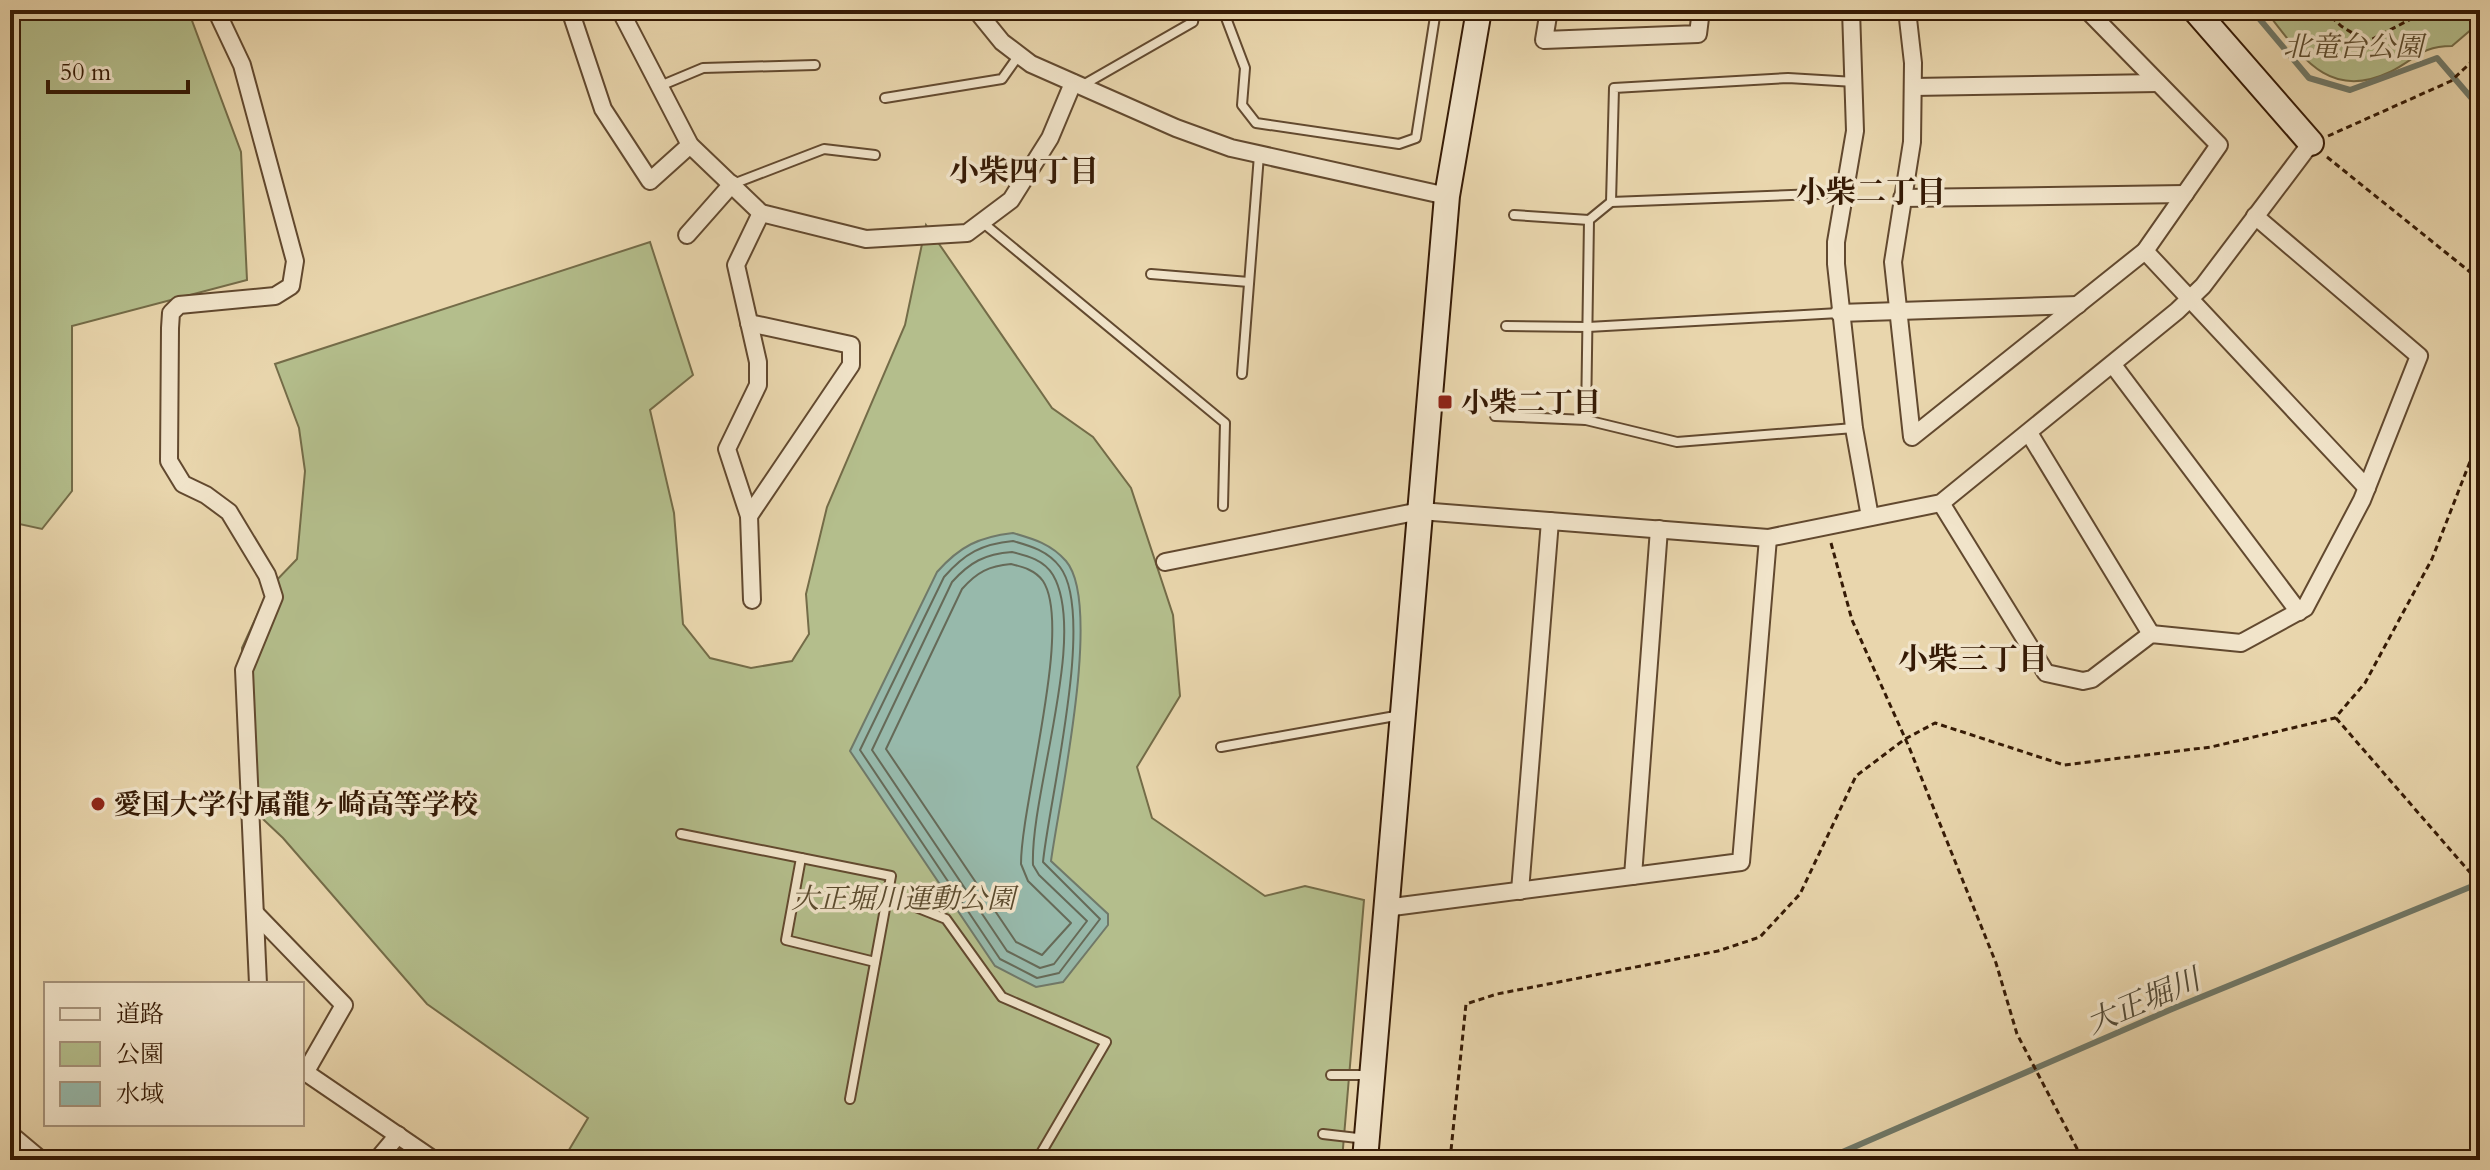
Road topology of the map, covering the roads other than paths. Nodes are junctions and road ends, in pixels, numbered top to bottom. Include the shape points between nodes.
1 (216, 10) edge
2 (570, 10) edge
3 (620, 10) edge
4 (860, 10) edge
5 (976, 10) edge
6 (1195, 10) edge
7 (1223, 10) edge
8 (1436, 10) edge
9 (1479, 10) edge
10 (1549, 10) edge
11 (1701, 10) edge
12 (1851, 10) edge
13 (1907, 10) edge
14 (2087, 10) edge
15 (2195, 10) edge
16 (853, 11) edge
17 (1019, 55) junction
18 (815, 65) dead end
19 (1856, 82) junction
20 (2158, 83) junction
21 (1077, 84) junction
22 (659, 87) junction
23 (1913, 87) junction
24 (885, 98) dead end
25 (2311, 143) joint
26 (690, 145) junction
27 (1259, 154) junction
28 (875, 155) dead end
29 (732, 184) junction
30 (1844, 193) junction
31 (2185, 194) junction
32 (1447, 196) junction
33 (1902, 198) junction
34 (1611, 202) junction
35 (761, 213) junction
36 (1514, 215) dead end
37 (2255, 216) junction
38 (1589, 220) junction
39 (982, 222) junction
40 (687, 235) dead end
41 (2145, 251) junction
42 (1151, 274) dead end
43 (1249, 282) junction
44 (2190, 299) junction
45 (2078, 305) junction
46 (1896, 308) junction
47 (1839, 313) junction
48 (749, 323) junction
49 (1506, 326) dead end
50 (1588, 327) junction
51 (2113, 365) junction
52 (1242, 374) dead end
53 (1495, 416) dead end
54 (1586, 420) junction
55 (1854, 428) junction
56 (2029, 433) junction
57 (2367, 488) junction
58 (1941, 503) junction
59 (1223, 506) dead end
60 (1420, 511) junction
61 (749, 516) junction
62 (1870, 517) junction
63 (1550, 521) junction
64 (1659, 529) junction
65 (1768, 538) junction
66 (1165, 562) dead end
67 (752, 600) dead end
68 (2299, 612) junction
69 (2151, 634) junction
70 (1402, 715) junction
71 (1221, 747) dead end
72 (681, 834) dead end
73 (801, 858) junction
74 (1633, 876) junction
75 (1520, 891) junction
76 (888, 896) junction
77 (1385, 908) junction
78 (255, 913) junction
79 (875, 962) junction
80 (258, 982) edge
81 (304, 1072) edge
82 (1331, 1075) dead end
83 (1372, 1075) junction
84 (850, 1099) dead end
85 (10, 1134) edge
86 (1323, 1134) dead end
87 (398, 1135) junction
88 (1366, 1150) edge
89 (41, 1160) edge
90 (377, 1160) edge
91 (434, 1160) edge
92 (1037, 1160) edge

1 - 78 street via 242,65 295,261 291,286 275,296 179,305 171,313 170,328 169,461 183,484 229,512 267,575 274,597 244,670
2 - 26 street via 603,109 650,181
3 - 22 street
4 - 16 lane
5 - 17 street
6 - 21 lane via 1193,22
7 - 8 lane via 1245,68 1242,105 1256,123 1399,144 1416,138
9 - 32 street
10 - 11 street via 1544,40 1698,34
12 - 19 street
13 - 23 street
14 - 20 street
15 - 25 street
17 - 21 street
17 - 24 lane via 1002,79
18 - 22 lane via 703,68
19 - 30 street via 1855,131
19 - 34 lane via 1788,78 1614,88
20 - 23 street
20 - 31 street via 2219,145
21 - 27 street via 1176,128
21 - 39 street via 1011,200
22 - 26 street
23 - 33 street via 1912,142
25 - 37 street
26 - 29 street
27 - 32 street
27 - 43 lane
28 - 29 lane via 824,149
29 - 35 street
29 - 40 street
30 - 34 lane
30 - 47 street via 1836,242
31 - 33 street
31 - 41 street
32 - 60 street
33 - 46 street via 1893,262
34 - 38 lane
35 - 39 street via 866,239 967,233
35 - 48 street via 736,265
36 - 38 lane
37 - 44 street
37 - 57 street via 2419,356
38 - 50 lane
39 - 59 lane via 1225,423
41 - 44 street
41 - 45 street
42 - 43 lane
43 - 52 lane
44 - 51 street
44 - 57 street
45 - 46 street
45 - 46 street via 1912,437
46 - 47 street
47 - 50 lane
47 - 55 street
48 - 61 street via 758,385 727,449
48 - 61 street via 851,345 851,365
49 - 50 lane
50 - 54 lane
51 - 56 street
51 - 68 street
53 - 54 lane
54 - 55 lane via 1677,442
55 - 62 street
56 - 58 street
56 - 69 street
57 - 68 street
58 - 62 street
58 - 69 street via 2046,673 2092,679
60 - 63 street
60 - 66 street
60 - 70 street
61 - 67 street
62 - 65 street
63 - 64 street
63 - 75 street
64 - 65 street
64 - 74 street
65 - 74 street via 1741,862
68 - 69 street via 2241,643
70 - 71 lane
70 - 77 street
72 - 73 lane
73 - 76 lane via 891,876
73 - 79 lane via 786,940
74 - 75 street
75 - 77 street
76 - 79 lane
76 - 92 lane via 946,919 1002,997 1106,1042
77 - 83 street
78 - 80 street
78 - 81 street via 344,1005
79 - 84 lane
81 - 87 street
82 - 83 lane
83 - 88 street
85 - 89 street
86 - 88 lane
87 - 90 street
87 - 91 street

